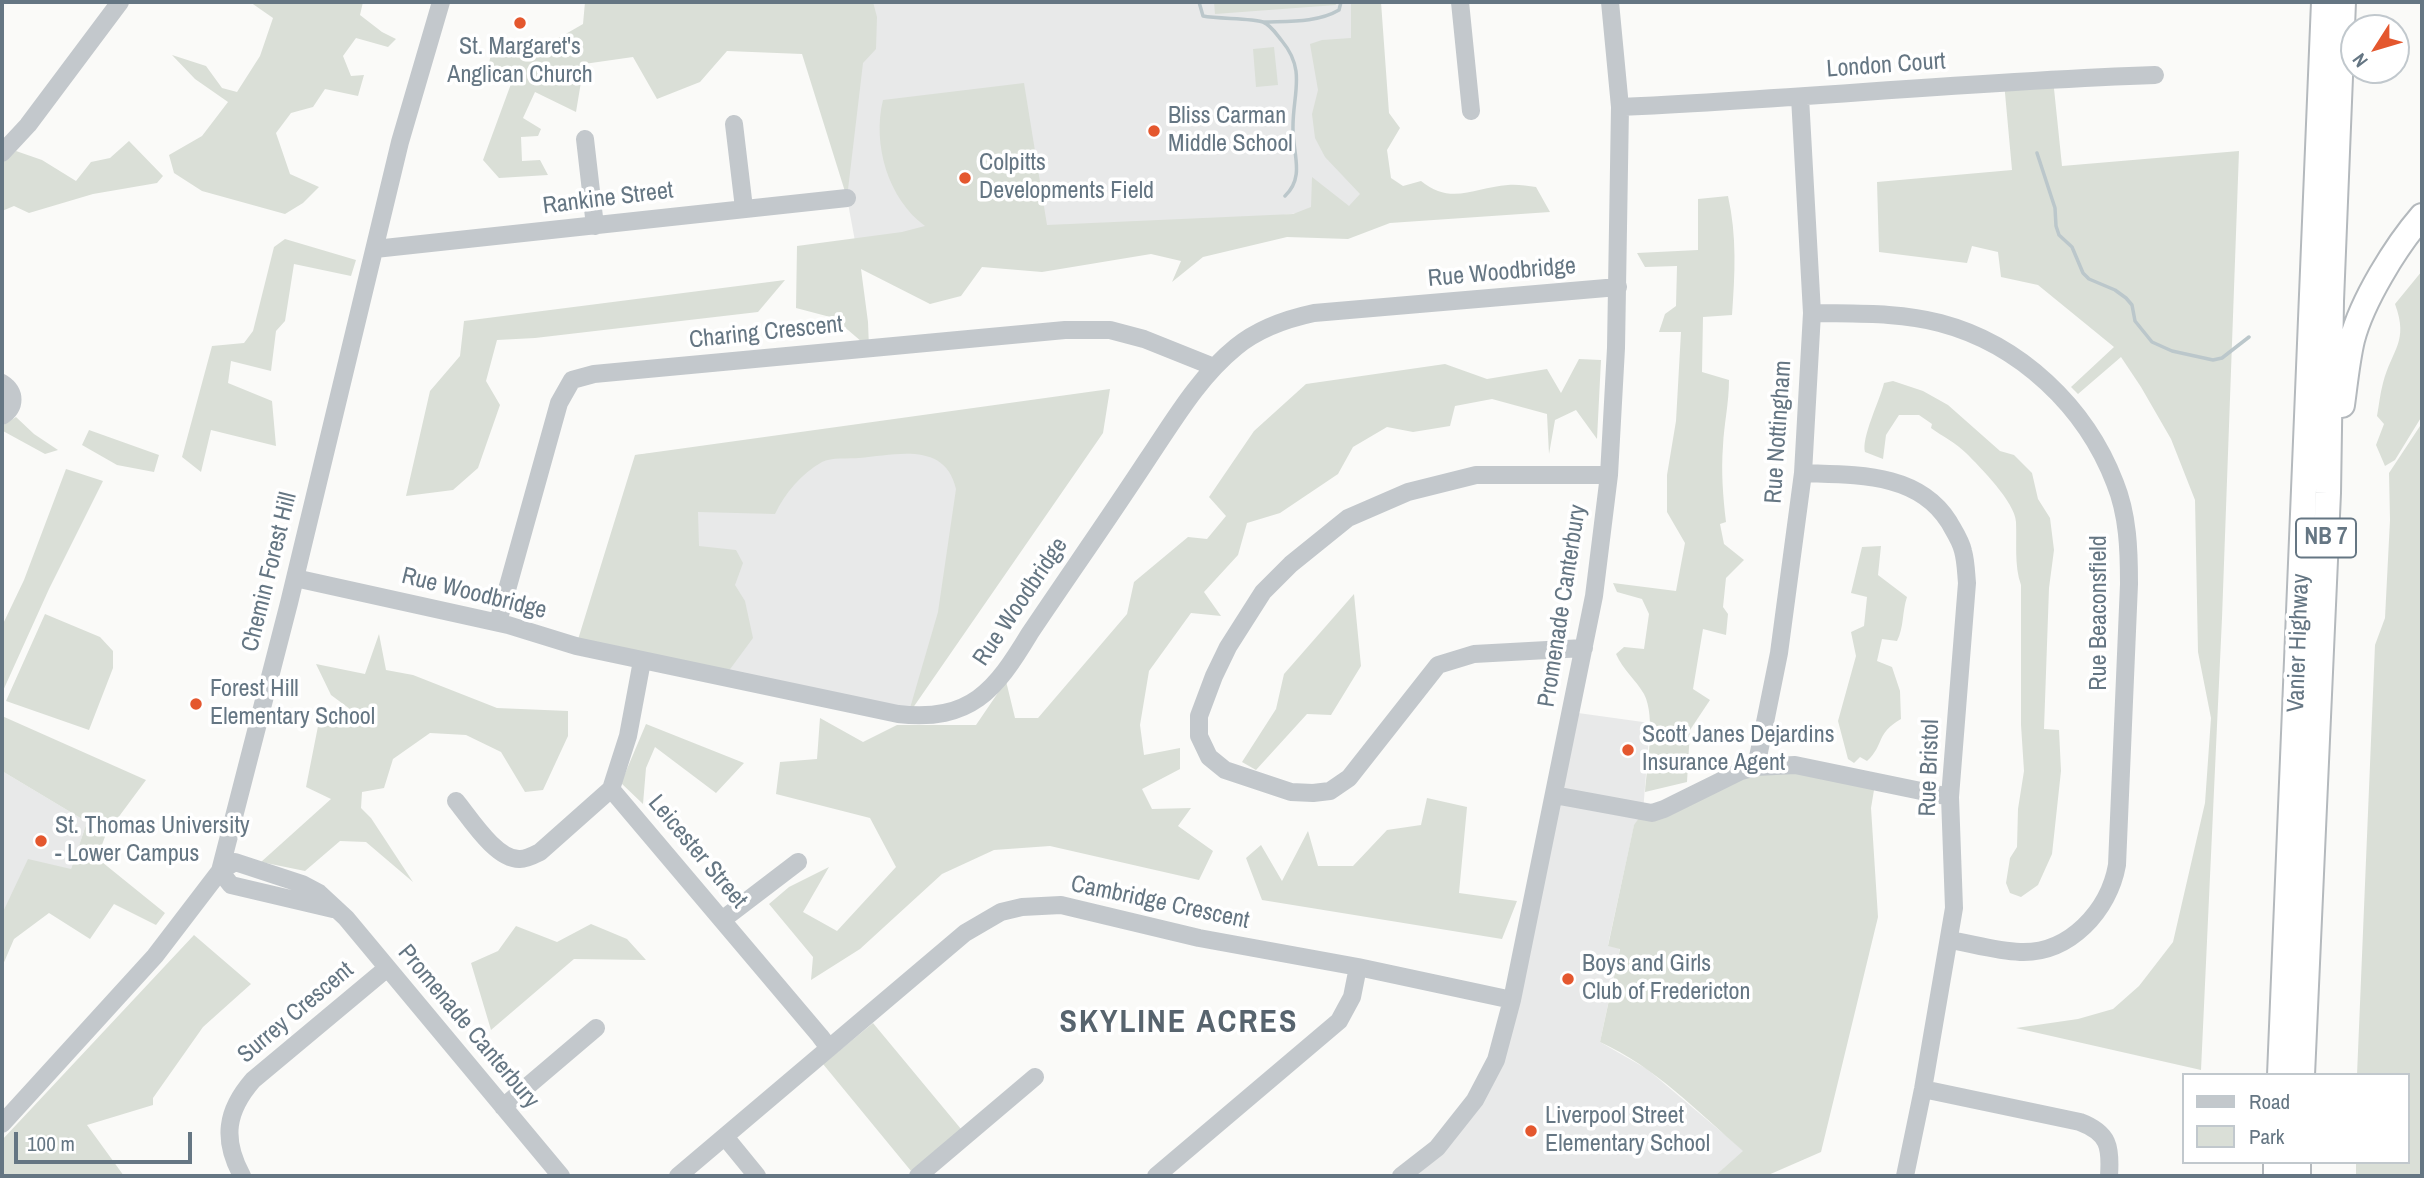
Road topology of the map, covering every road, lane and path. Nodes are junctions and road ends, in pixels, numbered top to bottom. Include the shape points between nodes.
1 (120, 2) edge
2 (441, 2) edge
3 (1460, 2) edge
4 (1610, 2) edge
5 (2324, 2) edge
6 (2343, 2) edge
7 (2155, 75) dead end
8 (1800, 97) junction
9 (1620, 107) junction
10 (1471, 111) dead end
11 (734, 124) dead end
12 (585, 139) dead end
13 (2, 153) edge
14 (847, 198) dead end
15 (744, 208) junction
16 (2422, 216) edge
17 (595, 226) junction
18 (375, 249) junction
19 (1618, 287) junction
20 (1812, 313) junction
21 (1214, 367) junction
22 (2, 383) edge
23 (2, 416) edge
24 (1803, 473) junction
25 (1609, 475) junction
26 (2328, 492) junction
27 (295, 578) junction
28 (498, 622) junction
29 (1584, 648) junction
30 (642, 661) junction
31 (1756, 767) junction
32 (611, 789) junction
33 (1554, 794) junction
34 (1950, 797) junction
35 (456, 801) dead end
36 (798, 862) dead end
37 (220, 871) junction
38 (722, 920) junction
39 (1950, 940) junction
40 (1358, 967) junction
41 (386, 969) junction
42 (1512, 1000) junction
43 (596, 1028) dead end
44 (829, 1048) junction
45 (2280, 1073) edge
46 (2302, 1073) edge
47 (1035, 1077) dead end
48 (1923, 1089) junction
49 (503, 1107) junction
50 (2, 1124) edge
51 (726, 1138) junction
52 (242, 1176) edge
53 (561, 1176) edge
54 (678, 1176) edge
55 (757, 1176) edge
56 (918, 1176) edge
57 (1156, 1176) edge
58 (1401, 1176) edge
59 (1905, 1176) edge
60 (2109, 1176) edge

1 - 13 street
2 - 18 street, Chemin Forest Hill
3 - 10 street
4 - 9 street, Promenade Canterbury
5 - 45 highway, Vanier Highway / NB 7
6 - 26 highway, Vanier Highway / NB 7
7 - 8 street, London Court
8 - 9 street, London Court
8 - 20 street, Rue Nottingham
9 - 19 street, Promenade Canterbury
11 - 15 street
12 - 17 street
14 - 15 street, Rankine Street
15 - 17 street, Rankine Street
16 - 26 highway via 2373,290 2353,338
17 - 18 street, Rankine Street
18 - 27 street, Chemin Forest Hill
19 - 21 street, Rue Woodbridge via 1303,315 1265,327
19 - 25 street, Promenade Canterbury
20 - 24 street, Rue Nottingham
20 - 39 street, Rue Beaconsfield via 1912,317 1989,342 2018,359 2076,415 2102,456 2121,503 2129,547 2129,584 2117,865 2108,896 2078,932 2043,949 2021,952
21 - 28 street, Charing Crescent via 1110,330 1065,330 572,380 559,403
21 - 30 street, Rue Woodbridge via 1183,405 1007,671 974,701 926,717 898,714
22 - 23 street via 13,400
24 - 31 street, Rue Nottingham via 1779,653
24 - 34 street, Rue Bristol via 1873,477 1913,488 1944,515 1963,548 1967,583
25 - 29 street, Promenade Canterbury
25 - 29 street via 1476,475 1408,492 1348,518 1263,592 1214,676 1199,716 1199,736 1209,757 1225,770 1291,792 1330,791 1349,778 1438,665 1474,654
26 - 46 highway, Vanier Highway / NB 7
27 - 28 street, Rue Woodbridge
27 - 37 street, Chemin Forest Hill
28 - 30 street, Rue Woodbridge
29 - 33 street, Promenade Canterbury
30 - 32 street, Leicester Street via 628,736
31 - 33 street via 1652,813
31 - 34 street via 1795,765
32 - 35 street via 540,852 518,860 497,850
32 - 38 street, Leicester Street
33 - 42 street, Promenade Canterbury
34 - 39 street, Rue Bristol via 1954,908
36 - 38 street
37 - 41 street, Promenade Canterbury via 231,885 336,909
37 - 50 street, Chemin Forest Hill via 155,956
38 - 44 street, Leicester Street
39 - 48 street, Rue Bristol
40 - 42 street, Cambridge Crescent
40 - 44 street, Cambridge Crescent via 1199,938 1061,905 1022,907 1001,912 965,933
40 - 57 street via 1352,997 1339,1021
41 - 49 street, Promenade Canterbury
41 - 52 street, Surrey Crescent via 243,1092 229,1126 229,1144
42 - 58 street, Promenade Canterbury via 1496,1060 1475,1100 1437,1148
43 - 49 street
44 - 51 street, Cambridge Crescent
47 - 56 street
48 - 59 street, Rue Bristol
48 - 60 street via 2096,1128 2110,1155
49 - 53 street, Promenade Canterbury
51 - 54 street, Cambridge Crescent
51 - 55 street

